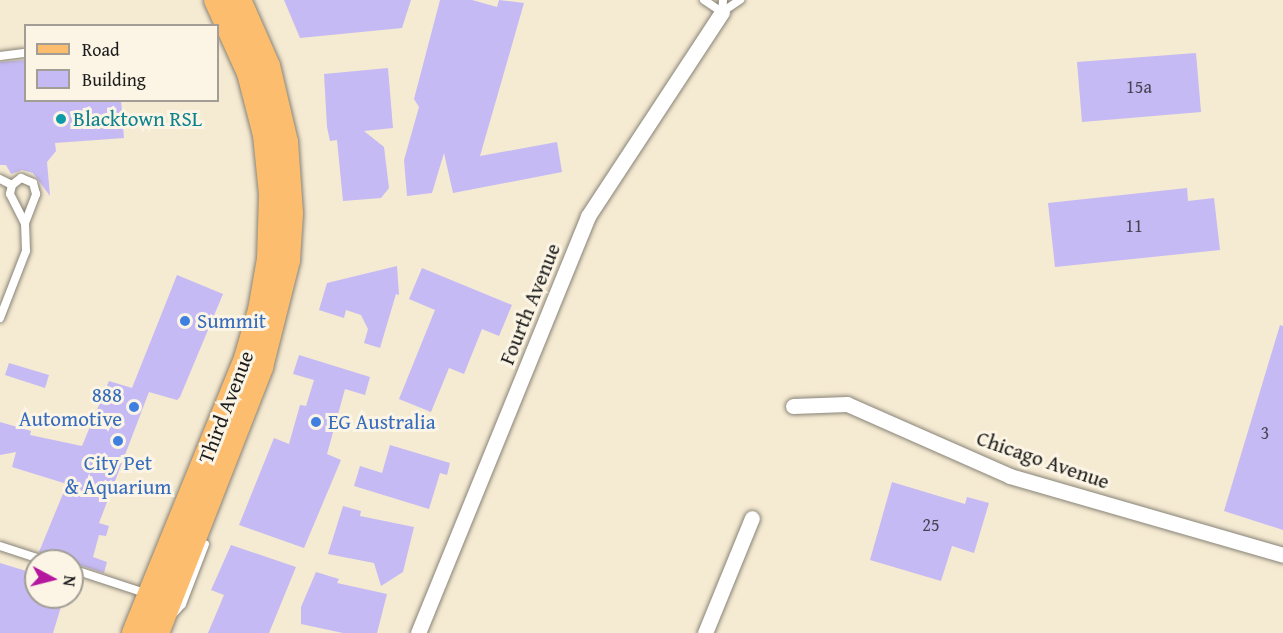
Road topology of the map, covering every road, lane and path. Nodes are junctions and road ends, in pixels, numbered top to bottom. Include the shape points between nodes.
1 (216, 0) edge
2 (239, 0) edge
3 (704, 0) edge
4 (740, 0) edge
5 (723, 6) edge
6 (24, 53) dead end
7 (0, 56) edge
8 (0, 179) edge
9 (12, 185) junction
10 (25, 223) junction
11 (0, 318) edge
12 (793, 406) dead end
13 (238, 424) junction
14 (215, 514) dead end
15 (752, 518) dead end
16 (208, 533) dead end
17 (0, 546) edge
18 (24, 554) edge
19 (1283, 555) edge
20 (84, 573) edge
21 (150, 594) junction
22 (160, 625) edge
23 (134, 633) edge
24 (418, 633) edge
25 (705, 633) edge

1 - 21 main road, Third Avenue via 249,73 265,135 271,194 269,259 246,358
2 - 13 main road, Third Avenue via 254,27 278,99 286,142 291,213 288,260 277,315
3 - 5 lane
4 - 5 lane
5 - 24 street, Fourth Avenue via 588,216
6 - 7 lane
8 - 9 lane
9 - 10 lane via 10,194
9 - 10 lane via 26,178 35,186
10 - 11 lane via 26,251
12 - 19 street, Chicago Avenue via 847,404 1010,476
13 - 14 lane via 228,477
13 - 22 main road, Third Avenue
15 - 25 street
16 - 22 lane via 178,612
17 - 18 lane
20 - 21 lane
21 - 23 main road, Third Avenue

